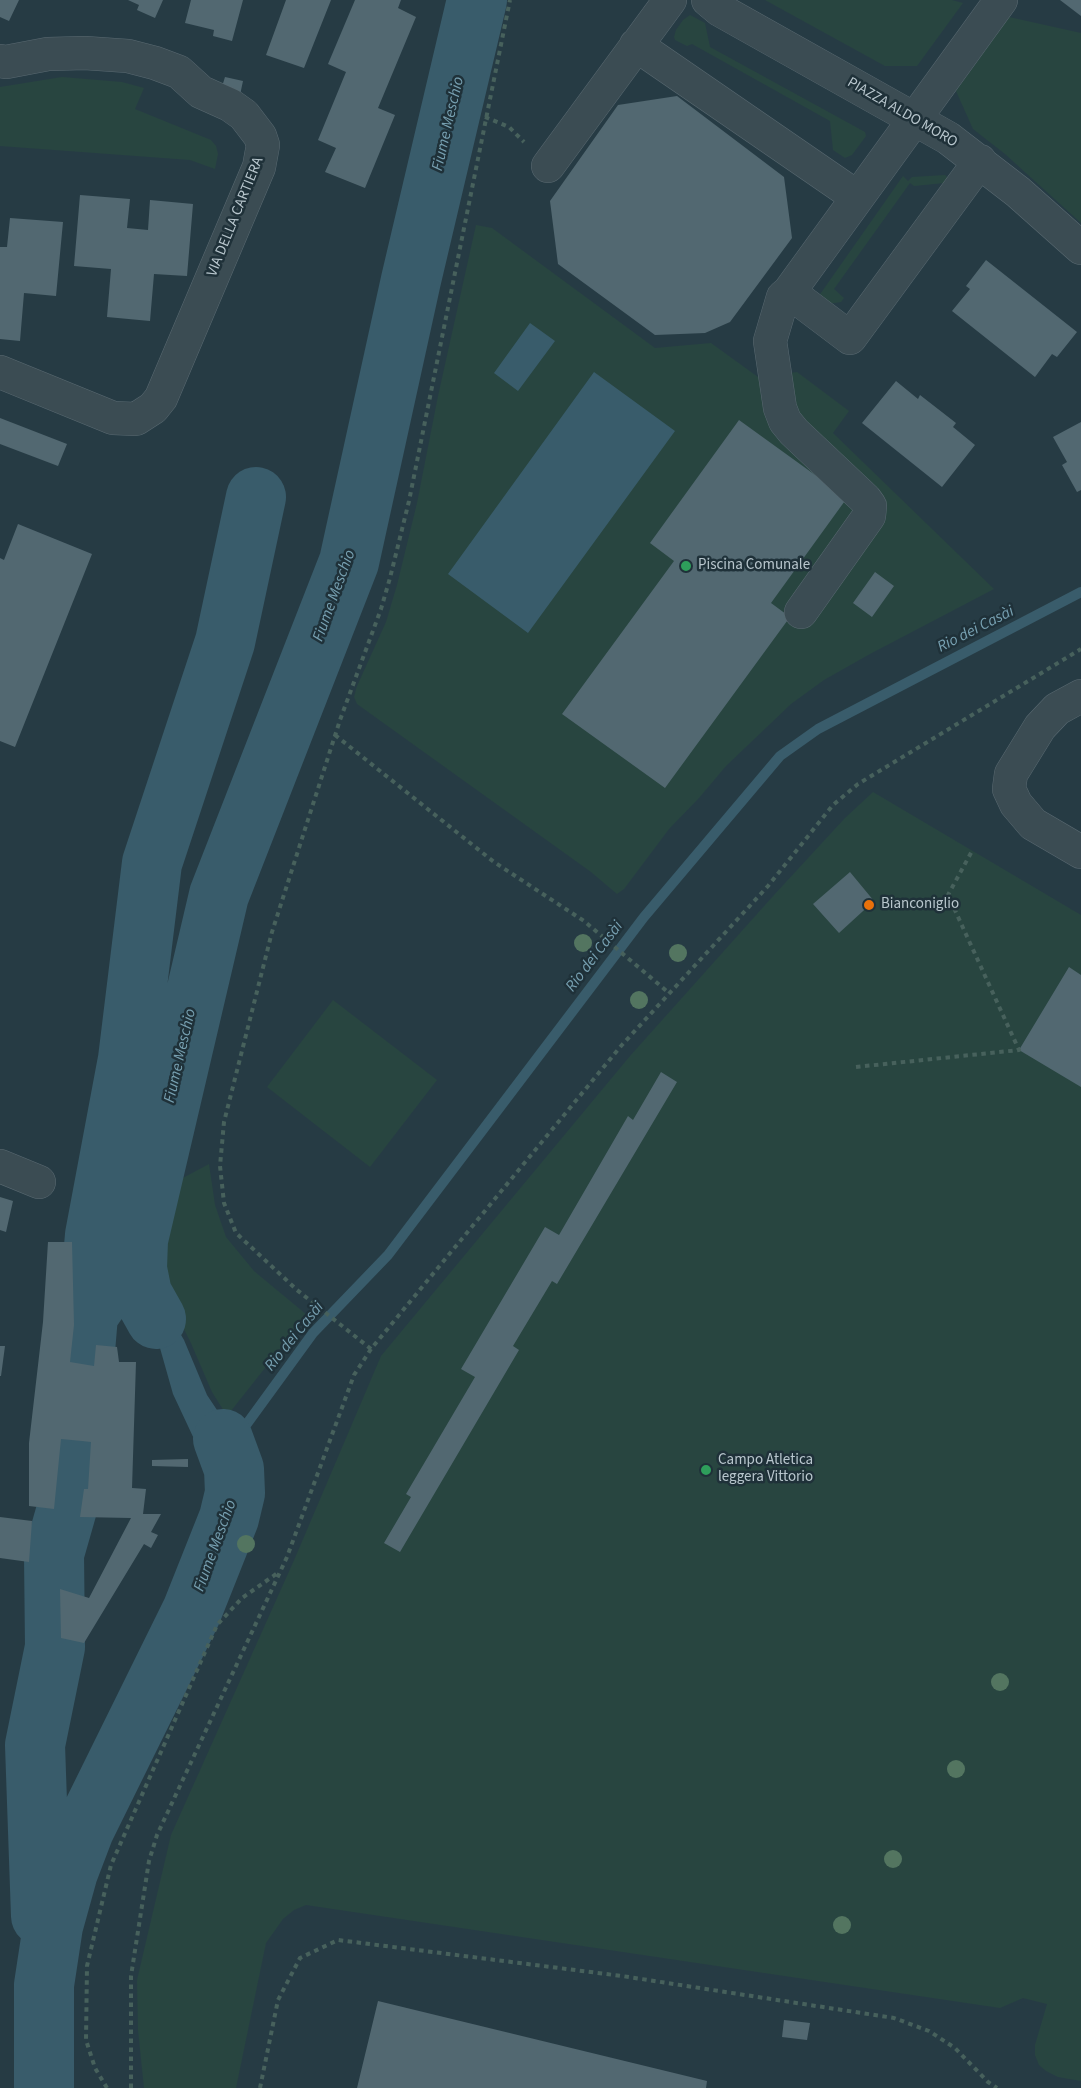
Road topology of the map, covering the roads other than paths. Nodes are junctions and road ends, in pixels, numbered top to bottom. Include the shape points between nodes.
1 (670, 0) edge
2 (708, 0) edge
3 (1001, 0) edge
4 (636, 45) junction
5 (0, 61) edge
6 (914, 118) junction
7 (980, 161) junction
8 (548, 166) road end
9 (857, 197) junction
10 (1081, 248) edge
11 (789, 292) junction
12 (0, 372) edge
13 (801, 612) dead end
14 (1081, 696) edge
15 (1081, 852) edge
16 (0, 1166) edge
17 (39, 1182) dead end

1 - 4 street
2 - 6 street, PIAZZA ALDO MORO
3 - 6 street
4 - 8 street
4 - 9 street
5 - 12 street, VIA DELLA CARTIERA via 85,53 128,56 155,63 179,72 201,92 244,115 263,145 259,166 161,398 153,408 142,417 113,418
6 - 7 street, PIAZZA ALDO MORO
6 - 9 street
7 - 10 street, PIAZZA ALDO MORO
7 - 11 street via 850,338
9 - 11 street
11 - 13 street via 783,297 770,341 780,408 794,432 870,506 869,516
14 - 15 street via 1057,709 1040,727 1011,774 1009,789 1033,824
16 - 17 street

